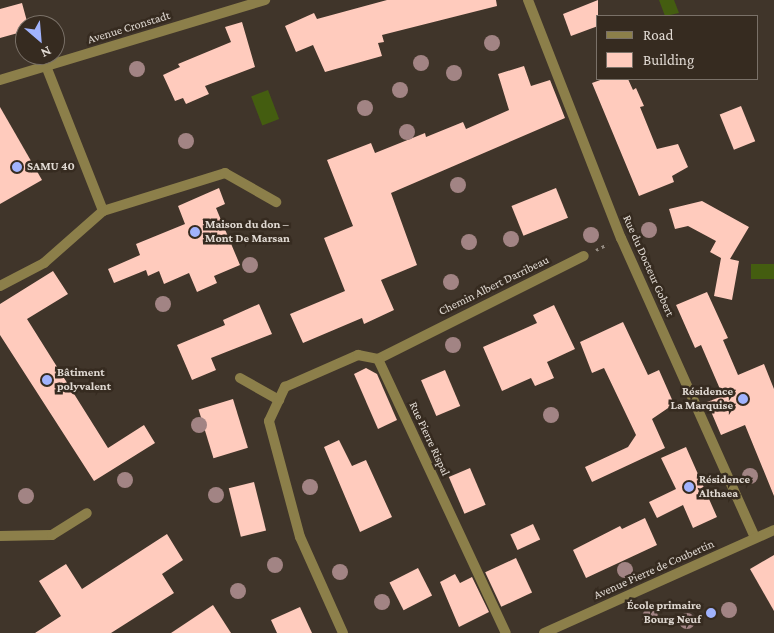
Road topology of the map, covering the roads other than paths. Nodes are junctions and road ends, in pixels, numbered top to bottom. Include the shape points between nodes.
1 (265, 0) edge
2 (528, 0) edge
3 (233, 4) edge
4 (46, 66) junction
5 (0, 80) edge
6 (276, 202) dead end
7 (103, 211) junction
8 (584, 256) road end
9 (0, 286) edge
10 (378, 359) junction
11 (240, 378) dead end
12 (279, 400) junction
13 (87, 513) dead end
14 (774, 530) edge
15 (0, 536) edge
16 (756, 537) junction
17 (343, 633) edge
18 (506, 633) edge
19 (544, 633) edge

1 - 3 street, Avenue Cronstadt
2 - 16 street, Rue du Docteur Gobert via 621,238
3 - 4 street, Avenue Cronstadt
4 - 5 street, Avenue Cronstadt
4 - 7 street
6 - 7 street via 225,173
7 - 9 street via 44,263
8 - 10 street, Chemin Albert Darribeau
10 - 12 street via 358,355 285,387
10 - 18 street, Rue Pierre Rispal
11 - 12 street
12 - 17 street via 269,421 300,538
13 - 15 street via 52,534
14 - 16 street, Avenue Pierre de Coubertin
16 - 19 street, Avenue Pierre de Coubertin

